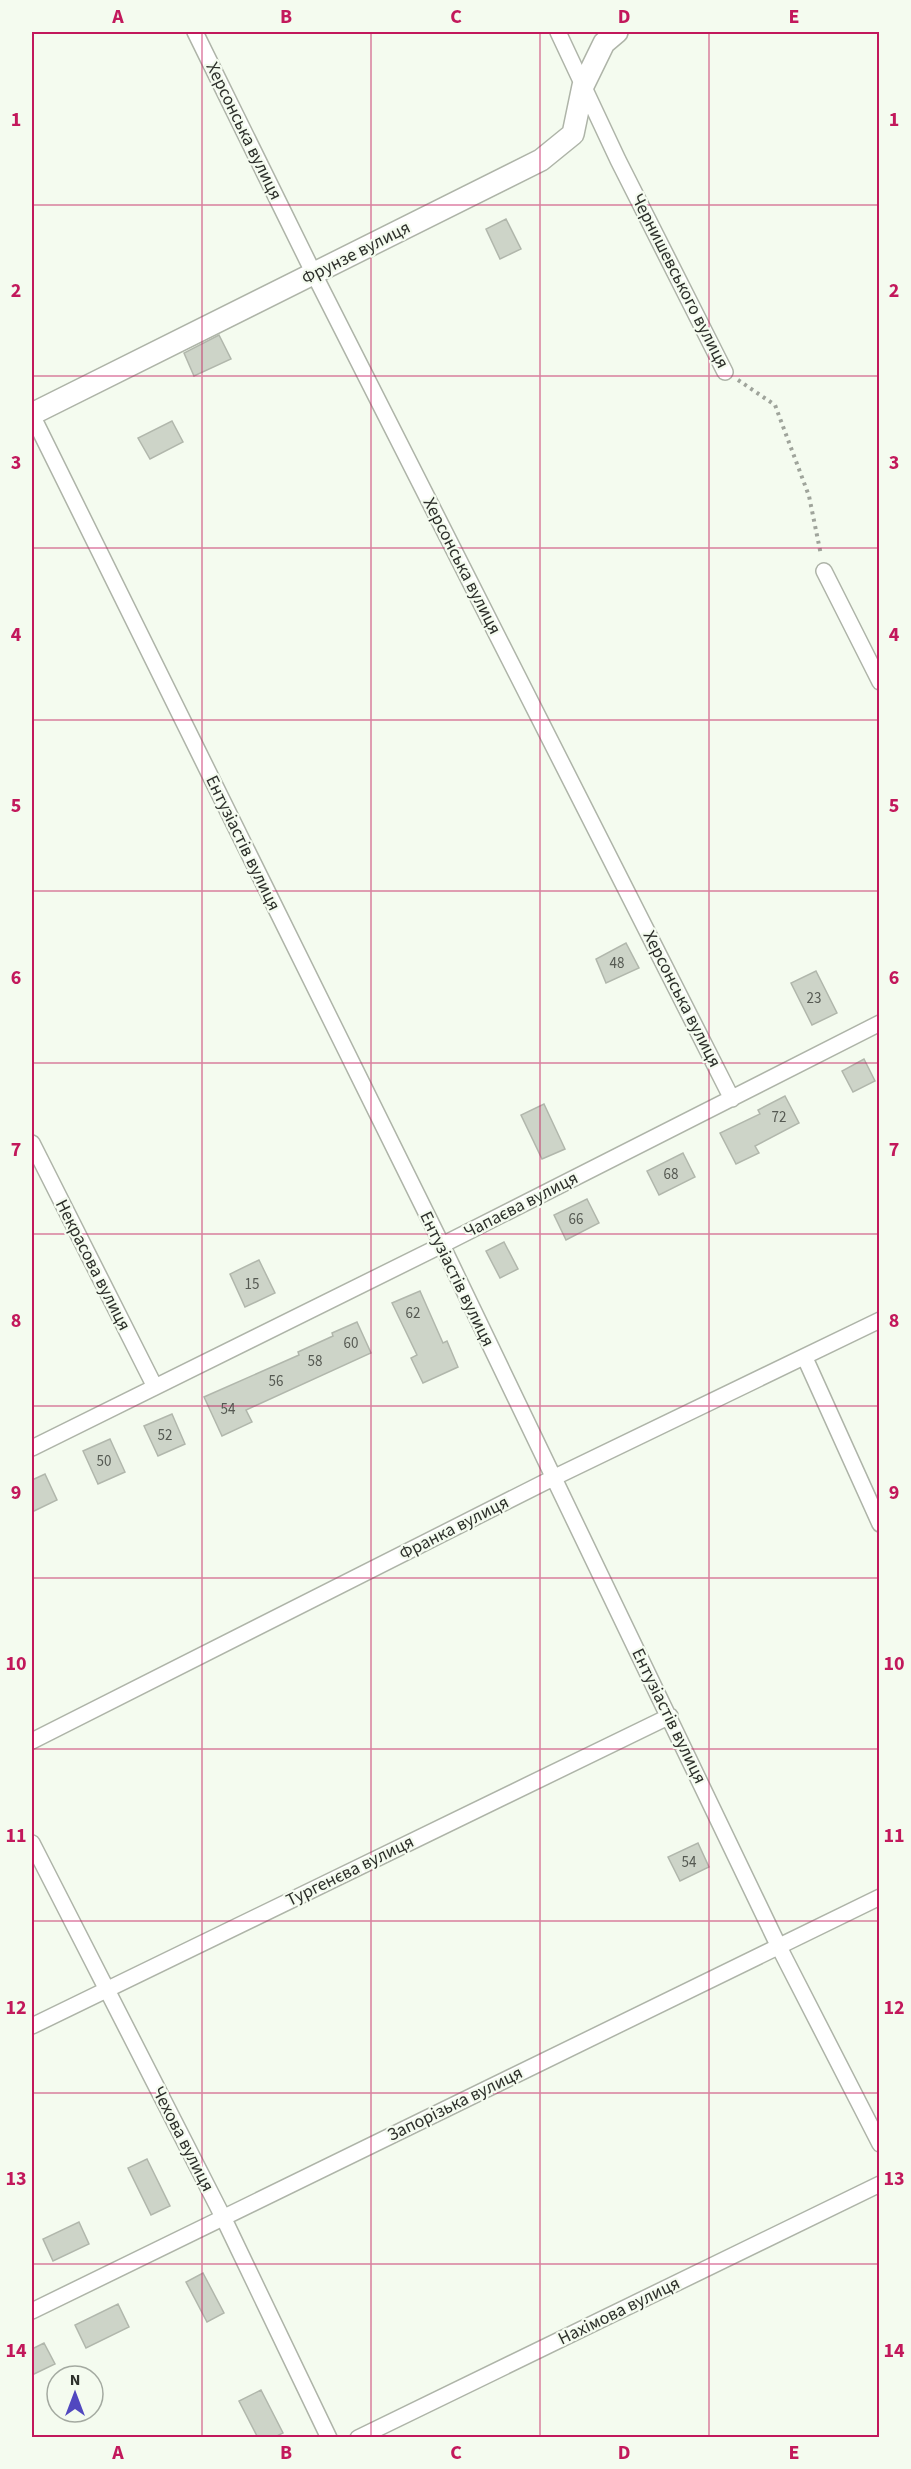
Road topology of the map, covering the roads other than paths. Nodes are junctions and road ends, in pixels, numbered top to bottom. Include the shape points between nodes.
1 (195, 32) edge
2 (558, 32) edge
3 (617, 32) edge
4 (583, 86) junction
5 (314, 274) junction
6 (724, 372) road end
7 (32, 414) edge
8 (824, 571) road end
9 (879, 682) edge
10 (879, 1023) edge
11 (732, 1099) junction
12 (32, 1143) edge
13 (442, 1245) junction
14 (879, 1320) edge
15 (805, 1358) junction
16 (155, 1387) junction
17 (32, 1448) edge
18 (553, 1478) junction
19 (879, 1524) edge
20 (670, 1716) junction
21 (32, 1741) edge
22 (32, 1843) edge
23 (879, 1897) edge
24 (779, 1947) junction
25 (108, 1989) junction
26 (32, 2026) edge
27 (879, 2144) edge
28 (879, 2184) edge
29 (223, 2217) junction
30 (32, 2311) edge
31 (329, 2438) edge
32 (358, 2438) edge

1 - 5 street, Херсонська вулиця
2 - 4 street, Чернишевського вулиця
3 - 4 street, Фрунзе вулиця via 604,43
4 - 5 street, Фрунзе вулиця via 573,134 541,160
4 - 6 street, Чернишевського вулиця
5 - 7 street, Фрунзе вулиця
5 - 11 street, Херсонська вулиця
7 - 13 street, Ентузіастів вулиця
8 - 9 street
10 - 11 street, Чапаєва вулиця
11 - 13 street, Чапаєва вулиця
12 - 16 street, Некрасова вулиця
13 - 16 street, Чапаєва вулиця
13 - 18 street, Ентузіастів вулиця
14 - 15 street, Франка вулиця
15 - 18 street, Франка вулиця
15 - 19 street
16 - 17 street, Чапаєва вулиця
18 - 20 street, Ентузіастів вулиця
18 - 21 street, Франка вулиця
20 - 24 street, Ентузіастів вулиця
20 - 25 street, Тургенєва вулиця
22 - 25 street, Чехова вулиця
23 - 24 street, Запорізька вулиця
24 - 27 street, Ентузіастів вулиця
24 - 29 street, Запорізька вулиця
25 - 26 street, Тургенєва вулиця
25 - 29 street, Чехова вулиця
28 - 32 street, Нахімова вулиця
29 - 30 street, Запорізька вулиця
29 - 31 street, Чехова вулиця

